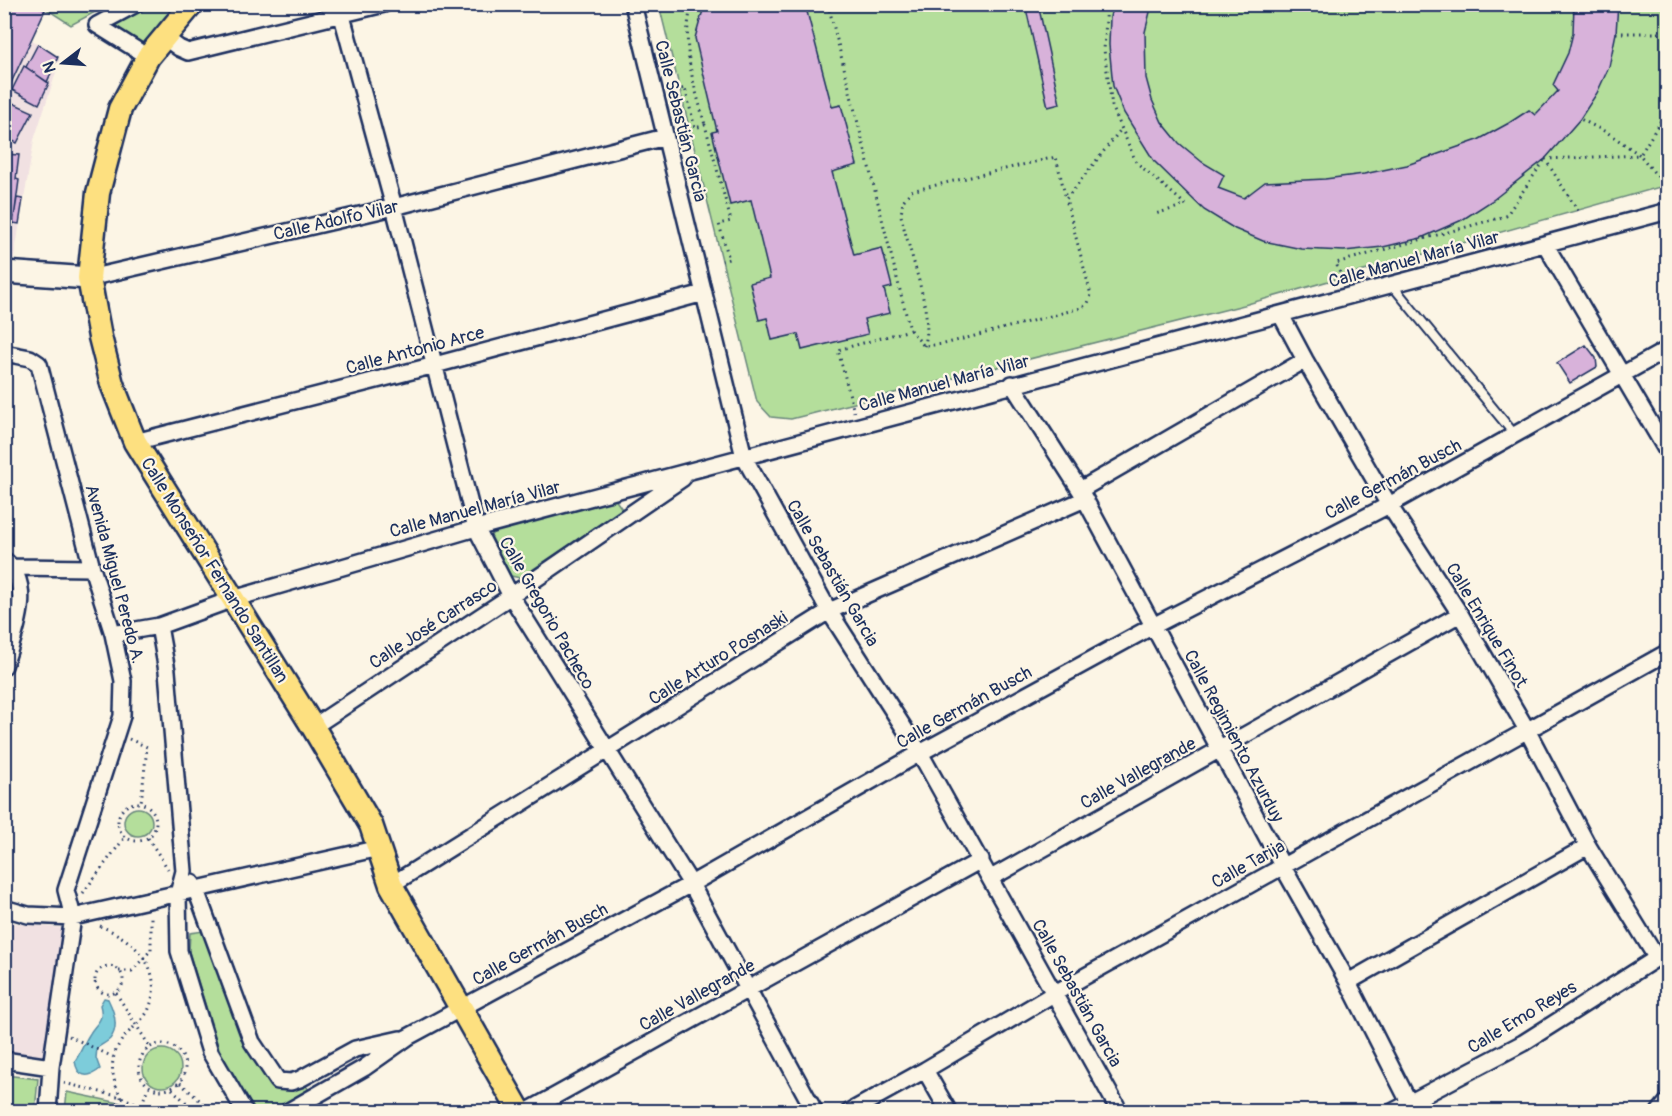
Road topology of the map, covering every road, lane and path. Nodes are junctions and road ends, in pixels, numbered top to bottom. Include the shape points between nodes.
1 (136, 4) edge
2 (192, 4) edge
3 (384, 4) edge
4 (633, 4) edge
5 (692, 4) edge
6 (826, 4) edge
7 (1107, 4) edge
8 (342, 16) junction
9 (1616, 33) dead end
10 (1668, 33) edge
11 (164, 37) junction
12 (148, 57) junction
13 (655, 95) junction
14 (1668, 103) edge
15 (1580, 119) dead end
16 (705, 125) junction
17 (1122, 128) junction
18 (665, 137) junction
19 (1640, 155) junction
20 (1545, 159) junction
21 (1665, 186) dead end
22 (1066, 199) junction
23 (394, 207) junction
24 (1578, 211) dead end
25 (1668, 212) edge
26 (1155, 214) dead end
27 (1545, 244) junction
28 (722, 261) dead end
29 (4, 272) edge
30 (1342, 278) dead end
31 (89, 279) junction
32 (1392, 285) junction
33 (704, 293) junction
34 (1281, 315) junction
35 (910, 330) junction
36 (924, 346) junction
37 (1668, 350) edge
38 (4, 353) edge
39 (1305, 360) junction
40 (435, 365) junction
41 (1622, 375) junction
42 (1012, 384) junction
43 (858, 426) junction
44 (1515, 435) junction
45 (135, 441) junction
46 (1668, 453) edge
47 (744, 457) junction
48 (693, 471) junction
49 (1083, 494) junction
50 (1389, 506) junction
51 (476, 528) junction
52 (9, 564) edge
53 (92, 567) junction
54 (511, 596) junction
55 (232, 599) junction
56 (830, 611) junction
57 (1460, 614) junction
58 (159, 626) junction
59 (1153, 626) junction
60 (113, 634) junction
61 (1668, 652) edge
62 (4, 666) edge
63 (313, 727) junction
64 (1527, 730) junction
65 (117, 732) junction
66 (1220, 750) junction
67 (606, 751) junction
68 (920, 753) junction
69 (141, 803) junction
70 (124, 837) junction
71 (148, 838) junction
72 (1588, 846) junction
73 (379, 848) junction
74 (981, 860) junction
75 (1282, 867) junction
76 (184, 871) junction
77 (991, 878) junction
78 (391, 885) junction
79 (691, 885) junction
80 (196, 890) junction
81 (179, 891) junction
82 (151, 900) junction
83 (4, 908) edge
84 (72, 913) junction
85 (1662, 954) edge
86 (144, 957) junction
87 (119, 971) junction
88 (1348, 982) junction
89 (748, 990) junction
90 (116, 993) junction
91 (1055, 993) junction
92 (462, 1009) junction
93 (136, 1025) junction
94 (408, 1037) junction
95 (80, 1041) dead end
96 (150, 1047) junction
97 (113, 1057) junction
98 (4, 1060) edge
99 (926, 1070) junction
100 (51, 1073) junction
101 (180, 1083) junction
102 (148, 1087) junction
103 (172, 1089) junction
104 (121, 1097) junction
105 (1668, 1101) edge
106 (142, 1104) junction
107 (1412, 1107) edge
108 (48, 1112) edge
109 (115, 1112) edge
110 (158, 1112) edge
111 (196, 1112) edge
112 (213, 1112) edge
113 (245, 1112) edge
114 (287, 1112) edge
115 (520, 1112) edge
116 (526, 1112) edge
117 (815, 1112) edge
118 (849, 1112) edge
119 (949, 1112) edge
120 (1120, 1112) edge
121 (1392, 1112) edge
122 (1659, 1112) edge

1 - 12 street via 97,25
2 - 11 main road, Calle Monseñor Fernando Santillan
3 - 8 street
4 - 13 street, Calle Sebastián Garcia
5 - 16 path via 686,25 687,51
6 - 35 path
7 - 17 path via 1104,50 1112,106
8 - 11 street via 188,52
8 - 23 street, Calle Gregorio Pacheco
9 - 10 path
11 - 12 main road, Calle Monseñor Fernando Santillan
12 - 31 main road, Calle Monseñor Fernando Santillan via 120,109 98,193
13 - 16 path via 685,88 695,128
13 - 18 street, Calle Sebastián Garcia
14 - 19 path
15 - 19 path
16 - 28 path via 730,221 719,224 729,259
17 - 22 path
17 - 26 path via 1136,162 1186,205
18 - 23 street, Calle Adolfo Vilar
18 - 33 street, Calle Sebastián Garcia
19 - 20 path
19 - 21 path
20 - 24 path
20 - 30 path via 1506,216 1336,263
22 - 36 path via 1091,294 1088,303 944,344
22 - 36 path via 1056,156 911,191 903,201 901,215 924,304 929,336
23 - 31 street, Calle Adolfo Vilar
23 - 40 street, Calle Gregorio Pacheco
25 - 27 street, Calle Manuel María Vilar
27 - 32 street, Calle Manuel María Vilar
27 - 41 street
29 - 31 main road, Calle Adolfo Vilar
31 - 45 main road, Calle Monseñor Fernando Santillan via 112,384
32 - 34 street, Calle Manuel María Vilar
32 - 44 lane
33 - 40 street, Calle Antonio Arce
33 - 47 street, Calle Sebastián Garcia
34 - 39 street, Calle Enrique Finot
34 - 42 street, Calle Manuel María Vilar
35 - 36 path
35 - 43 path via 838,350
37 - 41 street, Calle Germán Busch
38 - 53 street, Avenida Miguel Peredo A. via 30,358 39,364
39 - 49 street, Calle Arturo Posnaski
39 - 50 street, Calle Enrique Finot
40 - 45 street, Calle Antonio Arce
40 - 51 street, Calle Gregorio Pacheco
41 - 44 street, Calle Germán Busch
41 - 46 street
42 - 43 street, Calle Manuel María Vilar
42 - 49 street, Calle Regimiento Azurduy
43 - 47 street, Calle Manuel María Vilar
44 - 50 street, Calle Germán Busch
45 - 55 main road, Calle Monseñor Fernando Santillan
47 - 48 street, Calle Manuel María Vilar
47 - 56 street, Calle Sebastián Garcia
48 - 51 street, Calle Manuel María Vilar
48 - 54 street, Calle José Carrasco
49 - 56 street, Calle Arturo Posnaski
49 - 59 street, Calle Regimiento Azurduy
50 - 57 street, Calle Enrique Finot
50 - 59 street, Calle Germán Busch
51 - 54 street, Calle Gregorio Pacheco
51 - 55 street, Calle Manuel María Vilar
52 - 53 street
52 - 62 street via 21,592 18,622
53 - 60 street, Avenida Miguel Peredo A.
54 - 63 street, Calle José Carrasco
54 - 67 street, Calle Gregorio Pacheco
55 - 58 street, Calle Manuel María Vilar
55 - 63 main road, Calle Monseñor Fernando Santillan
56 - 67 street, Calle Arturo Posnaski
56 - 68 street, Calle Sebastián Garcia
57 - 64 street, Calle Enrique Finot
57 - 66 street, Calle Vallegrande
58 - 60 street, Calle Manuel María Vilar
58 - 76 street via 167,671
59 - 66 street, Calle Regimiento Azurduy
59 - 68 street, Calle Germán Busch
60 - 65 street, Avenida Miguel Peredo A. via 123,681 122,716
61 - 64 street, Calle Tarija
63 - 73 main road, Calle Monseñor Fernando Santillan via 370,825
64 - 72 street, Calle Enrique Finot
64 - 75 street, Calle Tarija
65 - 69 path via 147,747
65 - 84 street, Avenida Miguel Peredo A. via 66,890
66 - 75 street, Calle Regimiento Azurduy
66 - 77 street, Calle Vallegrande
67 - 78 street, Calle Arturo Posnaski
67 - 79 street, Calle Gregorio Pacheco
68 - 74 street, Calle Sebastián Garcia
68 - 79 street, Calle Germán Busch
69 - 70 path via 128,804 120,813 118,826
69 - 71 path via 152,809 156,821
70 - 71 path via 136,841
70 - 84 path
71 - 81 path
72 - 85 street, Calle Enrique Finot
72 - 88 street
73 - 78 main road, Calle Monseñor Fernando Santillan
73 - 80 street
74 - 77 street, Calle Sebastián Garcia
74 - 89 street, Calle Vallegrande
75 - 88 street, Calle Regimiento Azurduy
75 - 91 street, Calle Tarija
76 - 80 street
76 - 81 street
77 - 91 street, Calle Sebastián Garcia
78 - 92 main road, Calle Monseñor Fernando Santillan
79 - 89 street, Calle Gregorio Pacheco
79 - 92 street, Calle Germán Busch
80 - 81 street
80 - 94 street via 252,1042 278,1081 300,1079 355,1049
81 - 82 street
81 - 113 street via 179,951 210,1052
82 - 84 street
82 - 86 path via 151,950
83 - 84 street via 28,915
84 - 86 path via 115,932
84 - 100 street, Avenida Miguel Peredo A.
85 - 107 street, Calle Emo Reyes
86 - 87 path via 132,971
86 - 93 path via 153,979 152,999 147,1013
87 - 90 path via 123,983
87 - 90 path via 111,966 102,968 95,981 102,992
88 - 107 street, Calle Regimiento Azurduy
89 - 116 street, Calle Vallegrande
89 - 117 street, Calle Gregorio Pacheco
90 - 93 path
91 - 99 street, Calle Tarija
91 - 120 street, Calle Sebastián Garcia
92 - 94 street, Calle Germán Busch
92 - 115 main road, Calle Monseñor Fernando Santillan
93 - 96 path
93 - 97 path via 120,1040
94 - 114 street, Calle Germán Busch via 364,1068
95 - 97 path
96 - 101 path via 162,1044 180,1052 185,1071
96 - 102 path via 139,1063 140,1076
97 - 104 path via 113,1082
98 - 100 street
99 - 118 street, Calle Tarija
99 - 119 street
100 - 104 path
100 - 108 street, Avenida Miguel Peredo A.
101 - 103 path
101 - 112 path
102 - 103 path
102 - 106 path
103 - 111 path
104 - 106 path
104 - 109 path
105 - 122 street
106 - 110 path
107 - 121 street, Calle Emo Reyes

